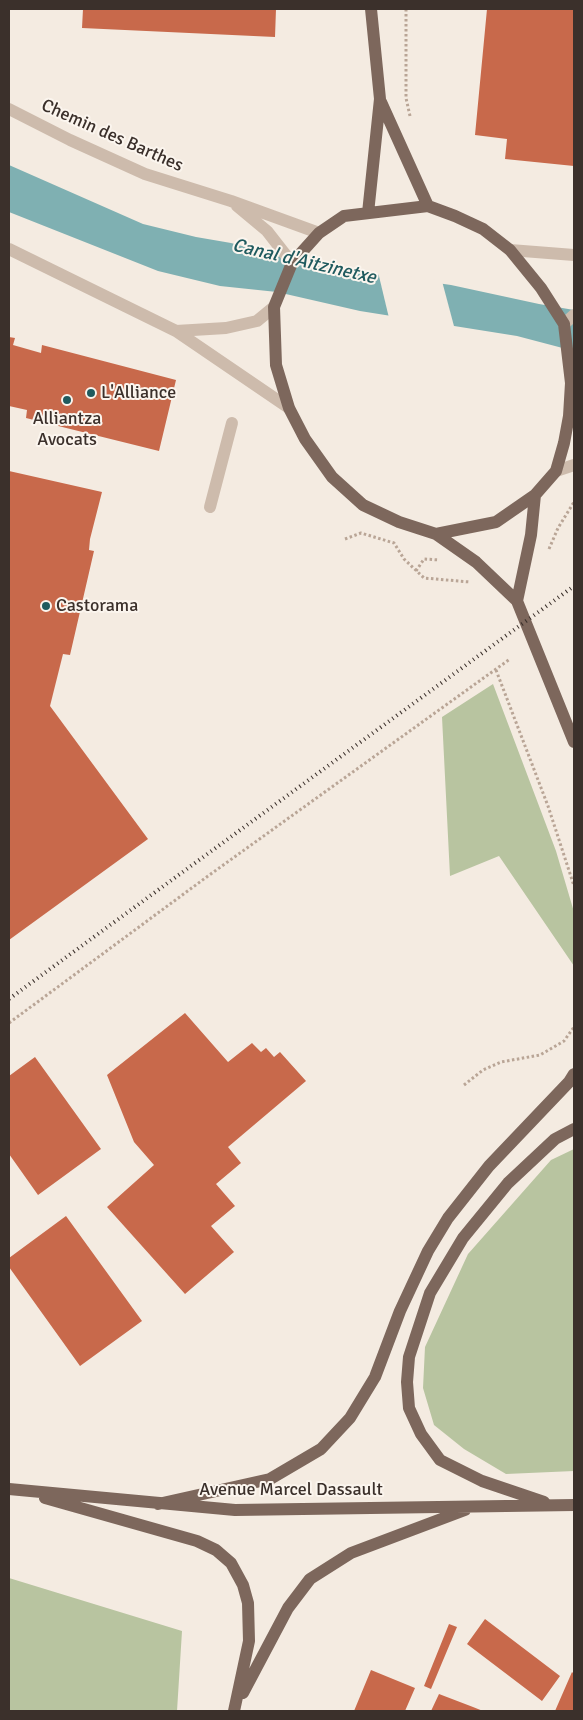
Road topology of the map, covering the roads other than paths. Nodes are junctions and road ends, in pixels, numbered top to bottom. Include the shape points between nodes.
1 (372, 9) edge
2 (380, 99) junction
3 (9, 109) edge
4 (231, 201) junction
5 (428, 206) junction
6 (368, 213) junction
7 (319, 233) junction
8 (9, 249) edge
9 (510, 250) junction
10 (574, 255) edge
11 (292, 263) junction
12 (274, 307) junction
13 (574, 315) edge
14 (564, 324) junction
15 (176, 331) junction
16 (572, 384) edge
17 (289, 408) junction
18 (232, 424) dead end
19 (574, 465) edge
20 (556, 471) junction
21 (535, 495) junction
22 (210, 508) dead end
23 (436, 534) junction
24 (518, 601) junction
25 (574, 742) edge
26 (574, 1074) edge
27 (574, 1129) edge
28 (11, 1489) edge
29 (158, 1504) junction
30 (553, 1505) junction
31 (574, 1505) edge
32 (475, 1507) junction
33 (235, 1709) edge

1 - 2 main road
2 - 5 main road
2 - 6 main road
3 - 4 street, Chemin des Barthes via 145,174
4 - 7 street, Chemin des Barthes
4 - 11 street, Chemin des Barthes via 266,231
5 - 6 main road
5 - 9 main road via 483,229
6 - 7 main road via 344,216
7 - 11 main road
8 - 15 street
9 - 10 street
9 - 14 main road via 542,288
11 - 12 main road
12 - 15 street via 256,321 226,328
12 - 17 main road via 276,365
13 - 14 street
14 - 16 main road
15 - 17 street
16 - 20 main road via 569,416
17 - 23 main road via 305,439 332,477 363,505 399,522
18 - 22 street
19 - 20 street
20 - 21 main road
21 - 23 main road via 496,522
21 - 24 main road via 531,536
23 - 24 main road via 476,562
24 - 25 main road
26 - 29 main road via 489,1166 448,1218 428,1251 400,1311 375,1377 350,1418 321,1449 270,1479
27 - 30 main road via 555,1140 508,1182 463,1238 430,1292 409,1356 406,1382 409,1408 421,1434 440,1460 482,1481
28 - 29 main road, Avenue Marcel Dassault
28 - 33 main road via 197,1542 216,1550 232,1563 248,1603 249,1641
29 - 32 main road, Avenue Marcel Dassault via 235,1510
30 - 31 main road, Avenue Marcel Dassault
30 - 32 main road, Avenue Marcel Dassault
32 - 33 main road via 351,1553 310,1579 288,1608

